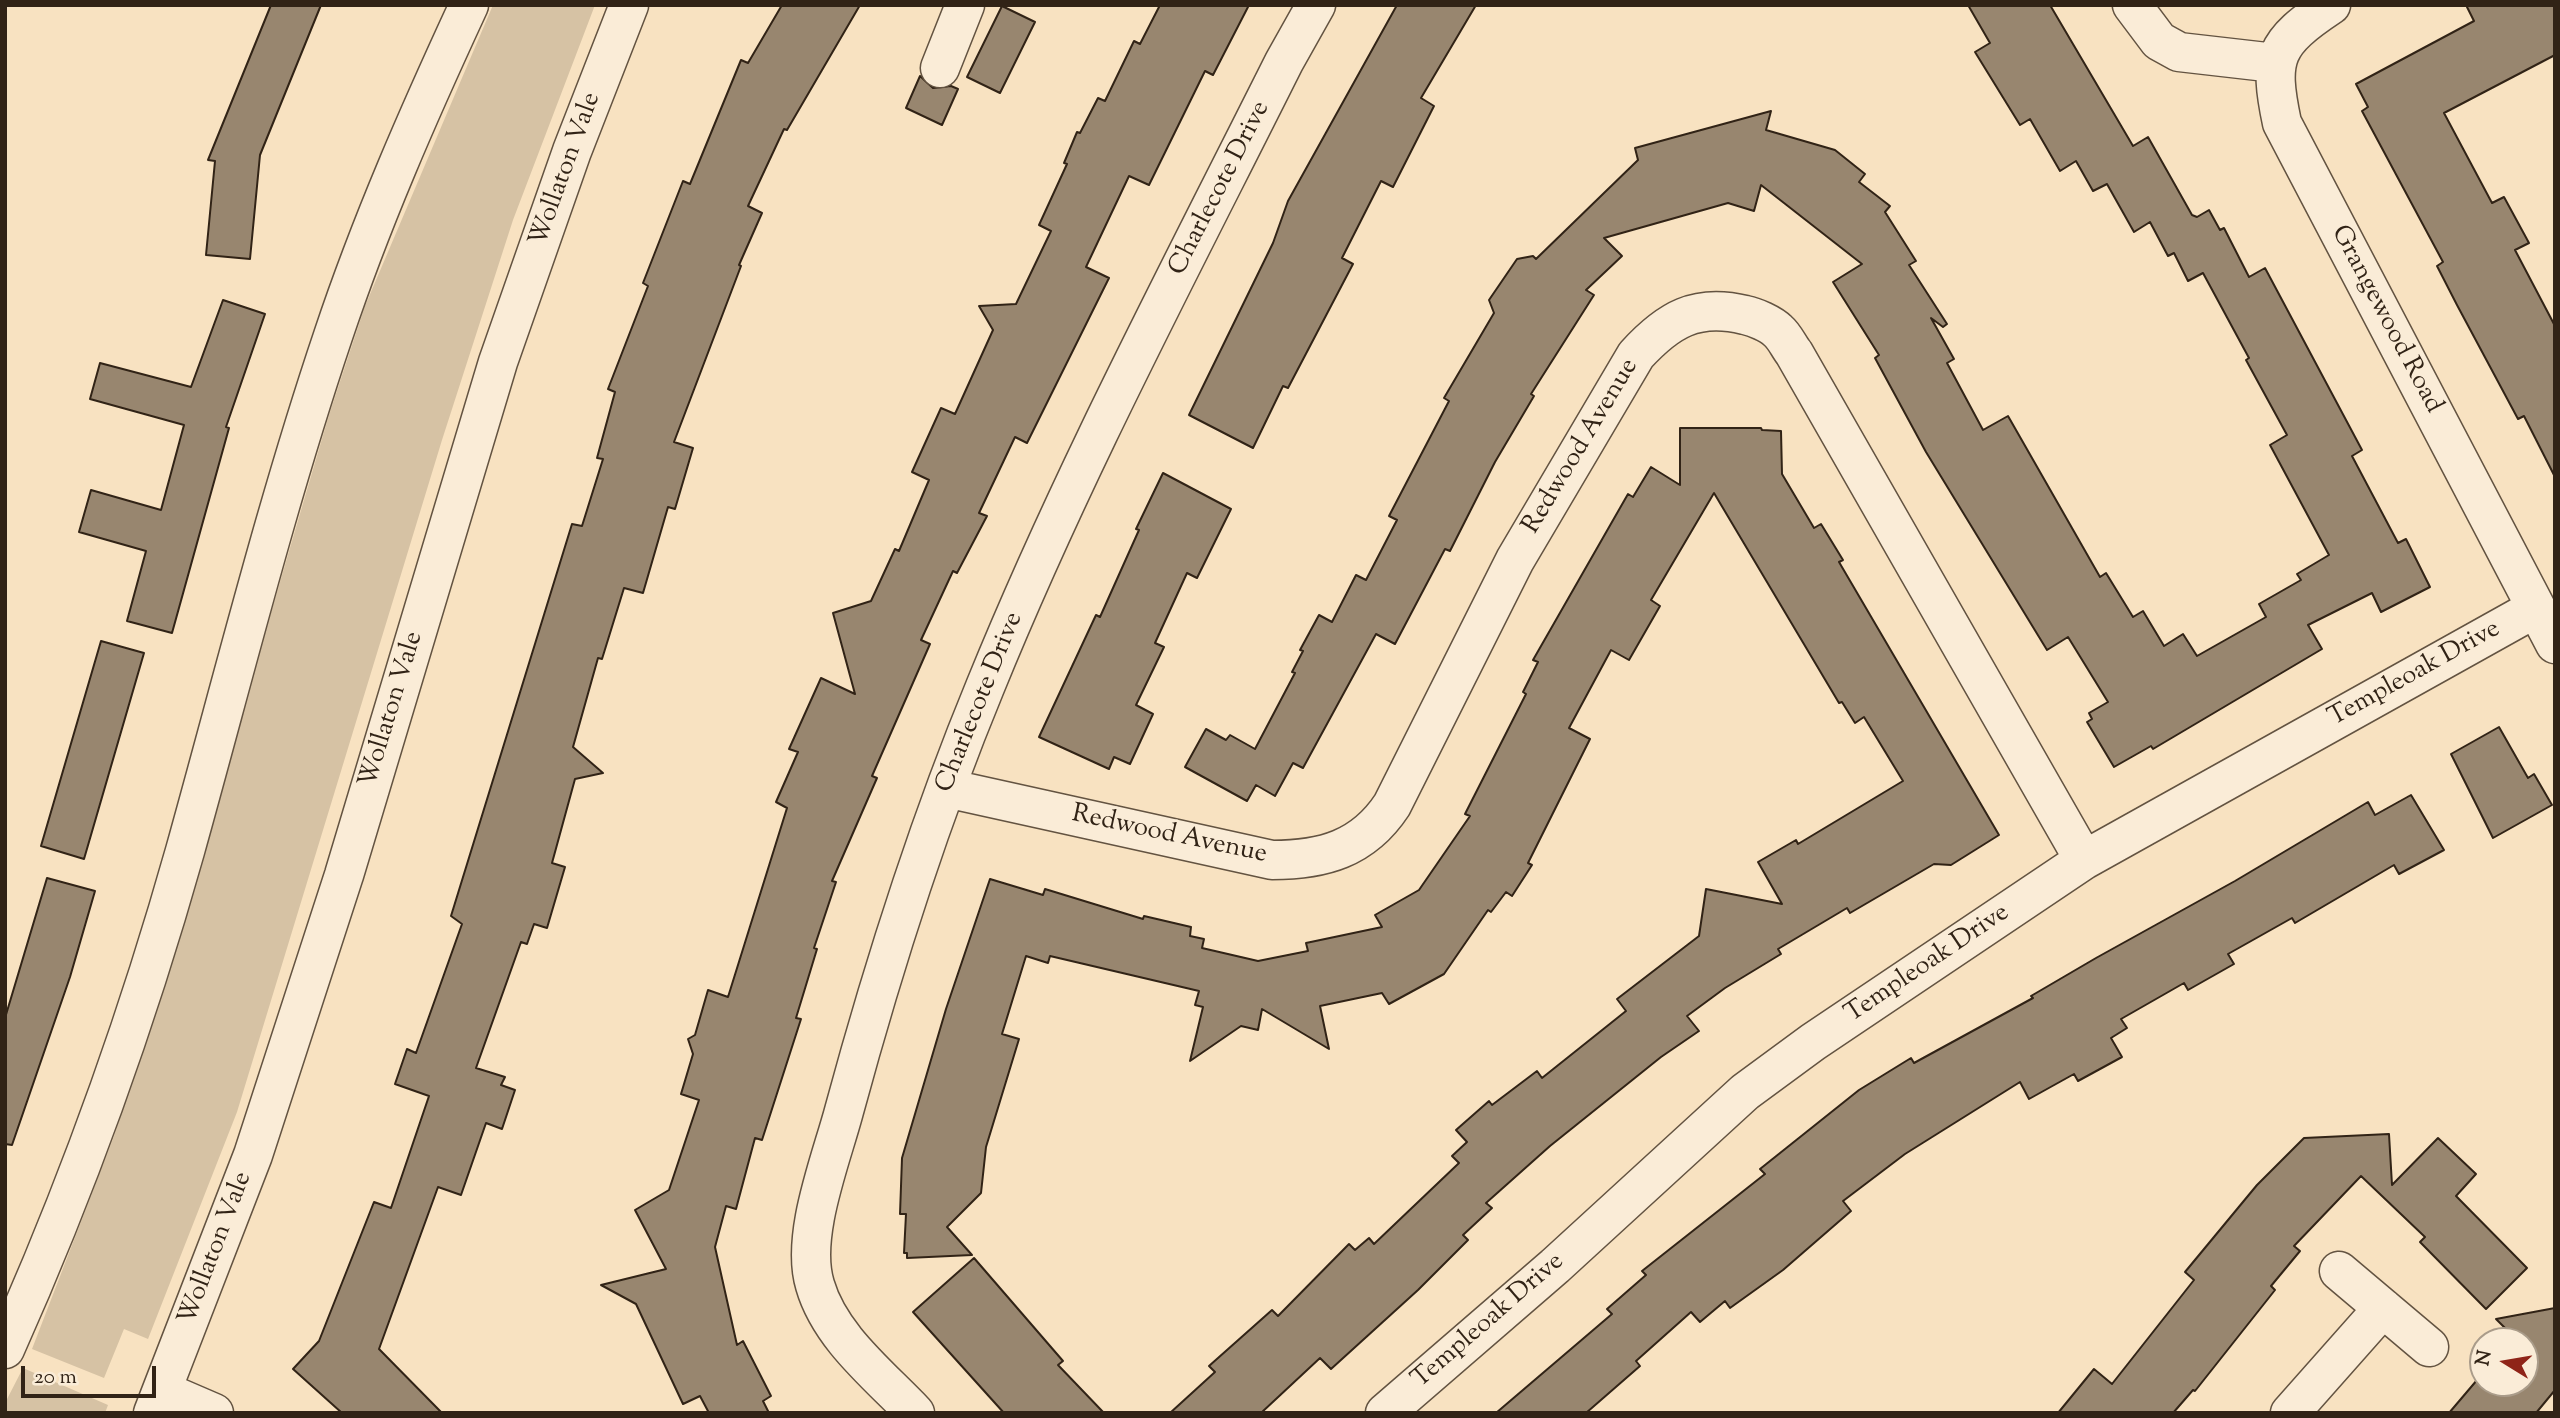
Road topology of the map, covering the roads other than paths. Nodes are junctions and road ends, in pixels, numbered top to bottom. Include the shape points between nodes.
1 (469, 5) edge
2 (629, 5) edge
3 (965, 5) edge
4 (1316, 5) edge
5 (2132, 5) edge
6 (2331, 5) edge
7 (2274, 63) junction
8 (940, 68) dead end
9 (2536, 608) junction
10 (2555, 644) edge
11 (946, 788) junction
12 (2084, 860) junction
13 (2339, 1270) dead end
14 (2383, 1308) junction
15 (13, 1311) edge
16 (2429, 1347) dead end
17 (5, 1349) edge
18 (158, 1402) edge
19 (214, 1413) edge
20 (915, 1413) edge
21 (1385, 1413) edge
22 (2290, 1413) edge

1 - 15 street via 368,235 333,336 112,1085
2 - 18 street, Wollaton Vale via 498,362 344,875 253,1155
3 - 8 street
4 - 11 street, Charlecote Drive via 1083,465 985,686
5 - 7 street via 2158,41 2179,52
6 - 7 street via 2289,37
7 - 9 street, Grangewood Road via 2282,123
9 - 10 street, Grangewood Road
9 - 12 street, Templeoak Drive
11 - 12 street, Redwood Avenue via 1272,860 1318,856 1367,835 1392,804 1515,560 1636,355 1656,333 1709,309 1752,317 1778,331 1794,354
11 - 20 street, Charlecote Drive via 873,1003 810,1254 814,1284 827,1313 845,1340
12 - 21 street, Templeoak Drive via 1813,1042 1745,1093
13 - 14 street
14 - 16 street
14 - 22 street
15 - 17 street
18 - 19 street

